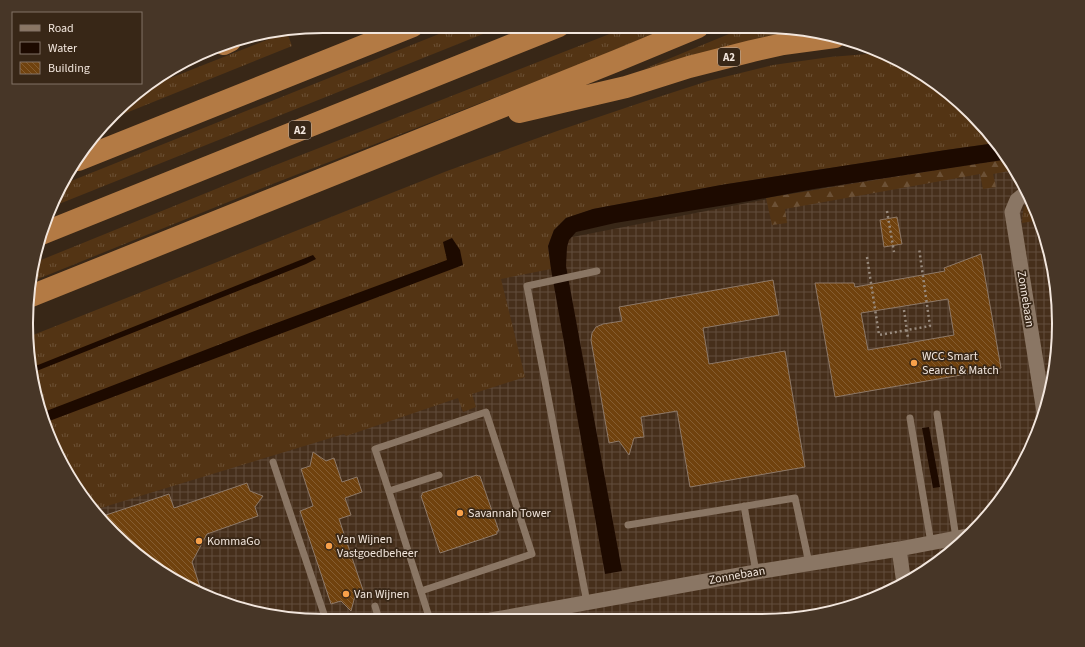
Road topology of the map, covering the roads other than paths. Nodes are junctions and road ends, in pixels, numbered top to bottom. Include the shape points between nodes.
1 (396, 33) edge
2 (542, 33) edge
3 (681, 33) edge
4 (819, 39) edge
5 (450, 127) junction
6 (86, 157) edge
7 (1022, 196) edge
8 (48, 231) edge
9 (597, 271) dead end
10 (35, 295) edge
11 (1042, 399) edge
12 (936, 414) dead end
13 (910, 418) dead end
14 (273, 462) dead end
15 (439, 475) dead end
16 (389, 491) junction
17 (744, 506) junction
18 (628, 525) dead end
19 (961, 534) edge
20 (957, 538) edge
21 (931, 543) junction
22 (899, 549) junction
23 (809, 563) junction
24 (756, 572) junction
25 (903, 577) edge
26 (421, 592) junction
27 (582, 604) junction
28 (375, 606) dead end
29 (324, 614) edge
30 (377, 614) edge
31 (428, 614) edge
32 (525, 614) edge

1 - 6 highway
2 - 8 highway, A2
3 - 5 highway, A2
4 - 5 highway, A2 via 752,51 626,87
5 - 10 highway, A2
7 - 11 street, Zonnebaan via 1017,200 1012,212
9 - 27 lane via 527,286
12 - 19 lane
13 - 21 lane
14 - 29 lane
15 - 16 lane
16 - 26 lane
16 - 26 lane via 375,449 486,412 532,554
17 - 18 lane
17 - 23 lane via 795,498
17 - 24 lane
20 - 21 street, Zonnebaan
21 - 22 street, Zonnebaan
22 - 23 street, Zonnebaan
22 - 25 street
23 - 24 street, Zonnebaan
24 - 27 street, Zonnebaan
26 - 31 lane
27 - 32 street, Zonnebaan
28 - 30 lane

